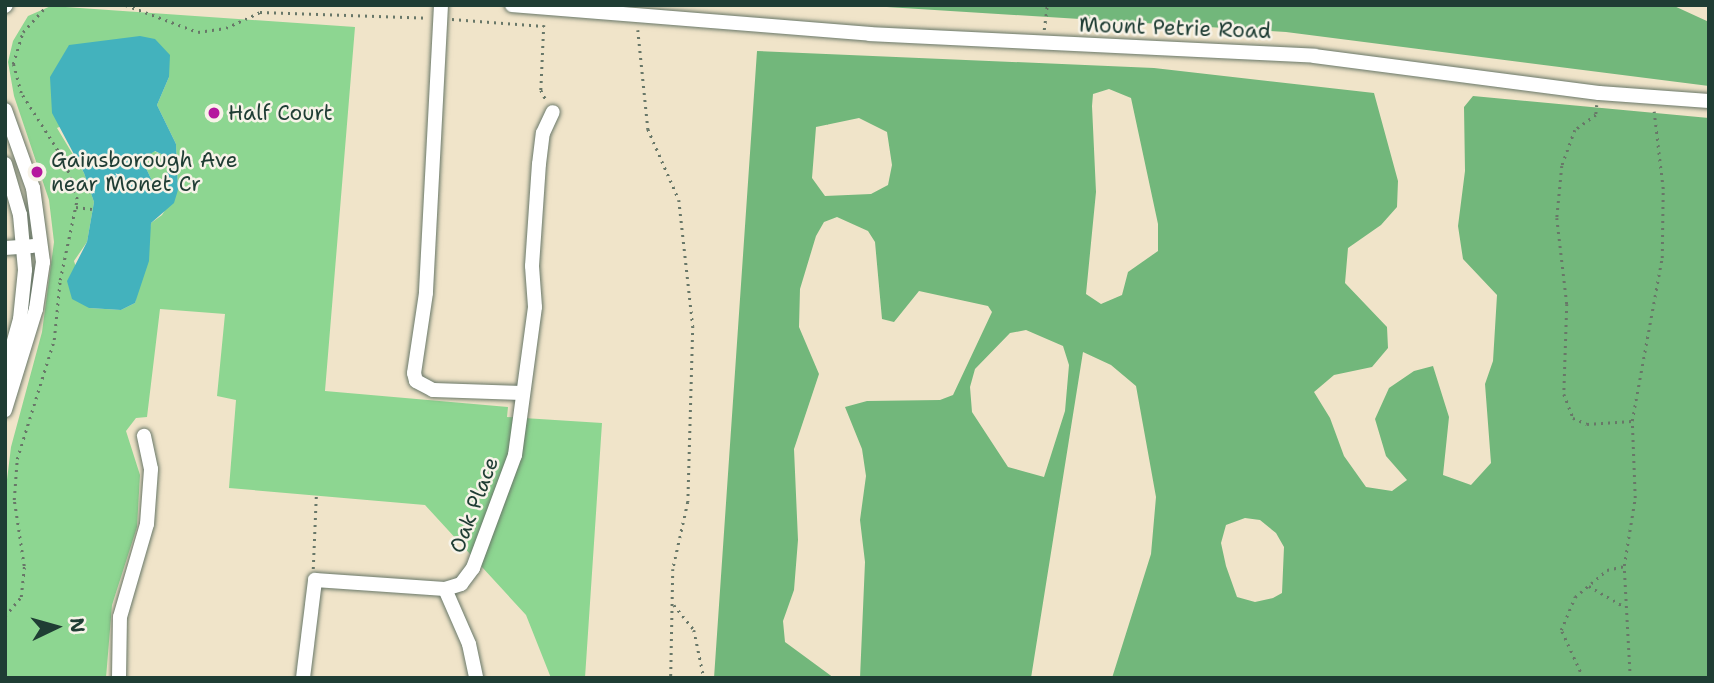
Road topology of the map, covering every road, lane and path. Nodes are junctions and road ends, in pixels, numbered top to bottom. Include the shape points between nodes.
1 (126, 5) edge
2 (512, 5) edge
3 (1046, 5) edge
4 (545, 7) junction
5 (441, 12) edge
6 (636, 15) junction
7 (544, 26) junction
8 (1043, 44) junction
9 (1599, 93) junction
10 (1653, 97) junction
11 (1709, 101) edge
12 (5, 110) edge
13 (553, 113) joint
14 (5, 164) edge
15 (76, 207) dead end
16 (92, 209) dead end
17 (42, 245) junction
18 (23, 247) junction
19 (5, 248) edge
20 (5, 373) edge
21 (522, 393) junction
22 (5, 410) edge
23 (1632, 421) junction
24 (144, 436) dead end
25 (316, 496) dead end
26 (1624, 566) junction
27 (315, 580) junction
28 (1589, 586) junction
29 (445, 589) junction
30 (673, 603) junction
31 (1626, 608) junction
32 (119, 678) edge
33 (303, 678) edge
34 (476, 678) edge
35 (671, 678) edge
36 (704, 678) edge
37 (1583, 678) edge
38 (1630, 678) edge

1 - 5 path via 198,32 226,28 260,12
2 - 4 street, Mount Petrie Road
3 - 8 path
4 - 6 street, Mount Petrie Road
4 - 7 path
5 - 7 path
5 - 21 street via 426,292 413,362 416,382 433,390
6 - 8 street, Mount Petrie Road
6 - 30 path via 648,128 679,200 693,326 688,502 673,569
7 - 13 path via 541,90
8 - 9 street, Mount Petrie Road via 1200,47 1314,56
9 - 10 street, Mount Petrie Road
9 - 23 path via 1596,115 1575,130 1562,166 1557,218 1567,304 1564,394 1573,418 1587,424
10 - 11 street, Mount Petrie Road
10 - 23 path via 1663,189 1662,258
12 - 17 street via 33,188
13 - 21 street, Oak Place via 539,164 532,266 535,307
14 - 18 street
15 - 16 path
17 - 18 street
17 - 22 street via 36,309
18 - 19 street
18 - 20 street via 23,304
21 - 29 street, Oak Place via 515,455 497,514 473,568 461,584
23 - 26 path via 1635,498
24 - 32 street via 151,469 147,524 120,617
25 - 27 path via 311,554
26 - 28 path via 1607,570
26 - 31 path
27 - 29 street
27 - 33 street
28 - 31 path
28 - 37 path via 1575,597 1561,630
29 - 34 street via 469,643
30 - 35 path
30 - 36 path via 694,630
31 - 38 path

